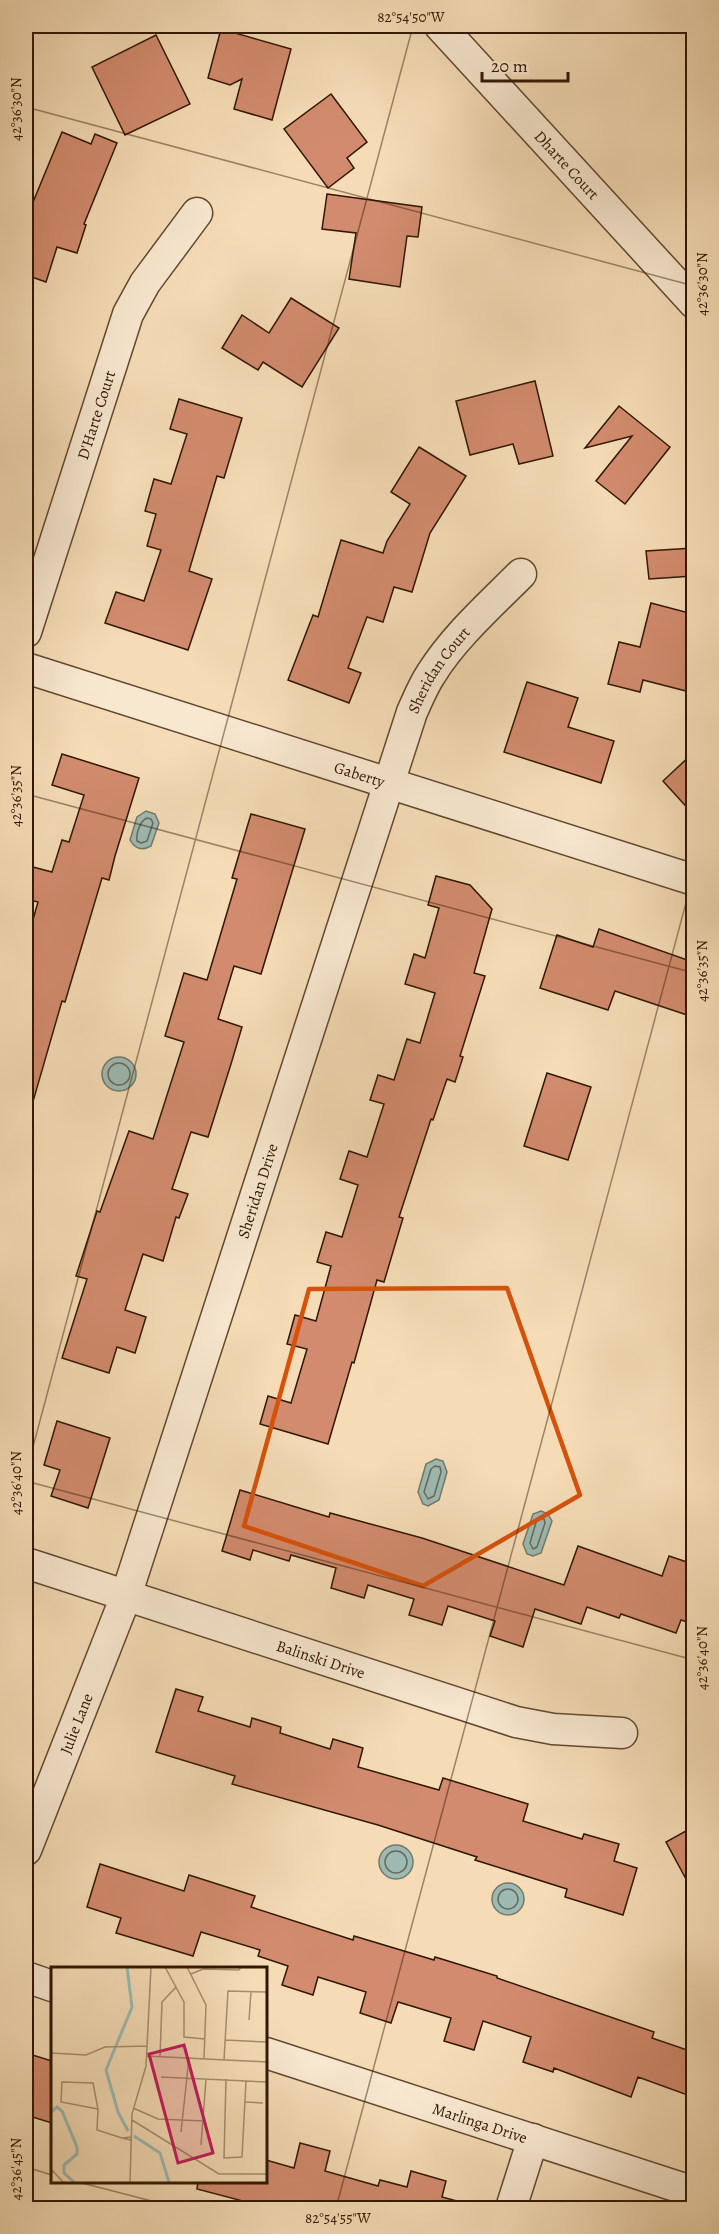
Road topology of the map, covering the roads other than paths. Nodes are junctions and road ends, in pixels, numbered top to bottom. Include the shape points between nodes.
1 (440, 26) edge
2 (197, 213) dead end
3 (693, 303) edge
4 (521, 574) dead end
5 (26, 632) edge
6 (26, 668) edge
7 (388, 784) junction
8 (693, 879) edge
9 (26, 1563) edge
10 (126, 1596) junction
11 (622, 1733) dead end
12 (26, 1850) edge
13 (26, 1977) edge
14 (51, 1986) edge
15 (267, 2053) edge
16 (533, 2139) junction
17 (693, 2192) edge
18 (511, 2208) edge

1 - 3 street, Dharte Court
2 - 5 street, D'Harte Court via 145,283 128,314
4 - 7 street, Sheridan Court via 431,674 412,712
6 - 7 street, Gaberty
7 - 8 street, Gaberty
7 - 10 street, Sheridan Drive
9 - 10 street, Balinski Drive
10 - 11 street, Balinski Drive via 516,1722 553,1729
10 - 12 street, Julie Lane
13 - 14 street
15 - 16 street, Marlinga Drive
16 - 17 street, Marlinga Drive
16 - 18 street

